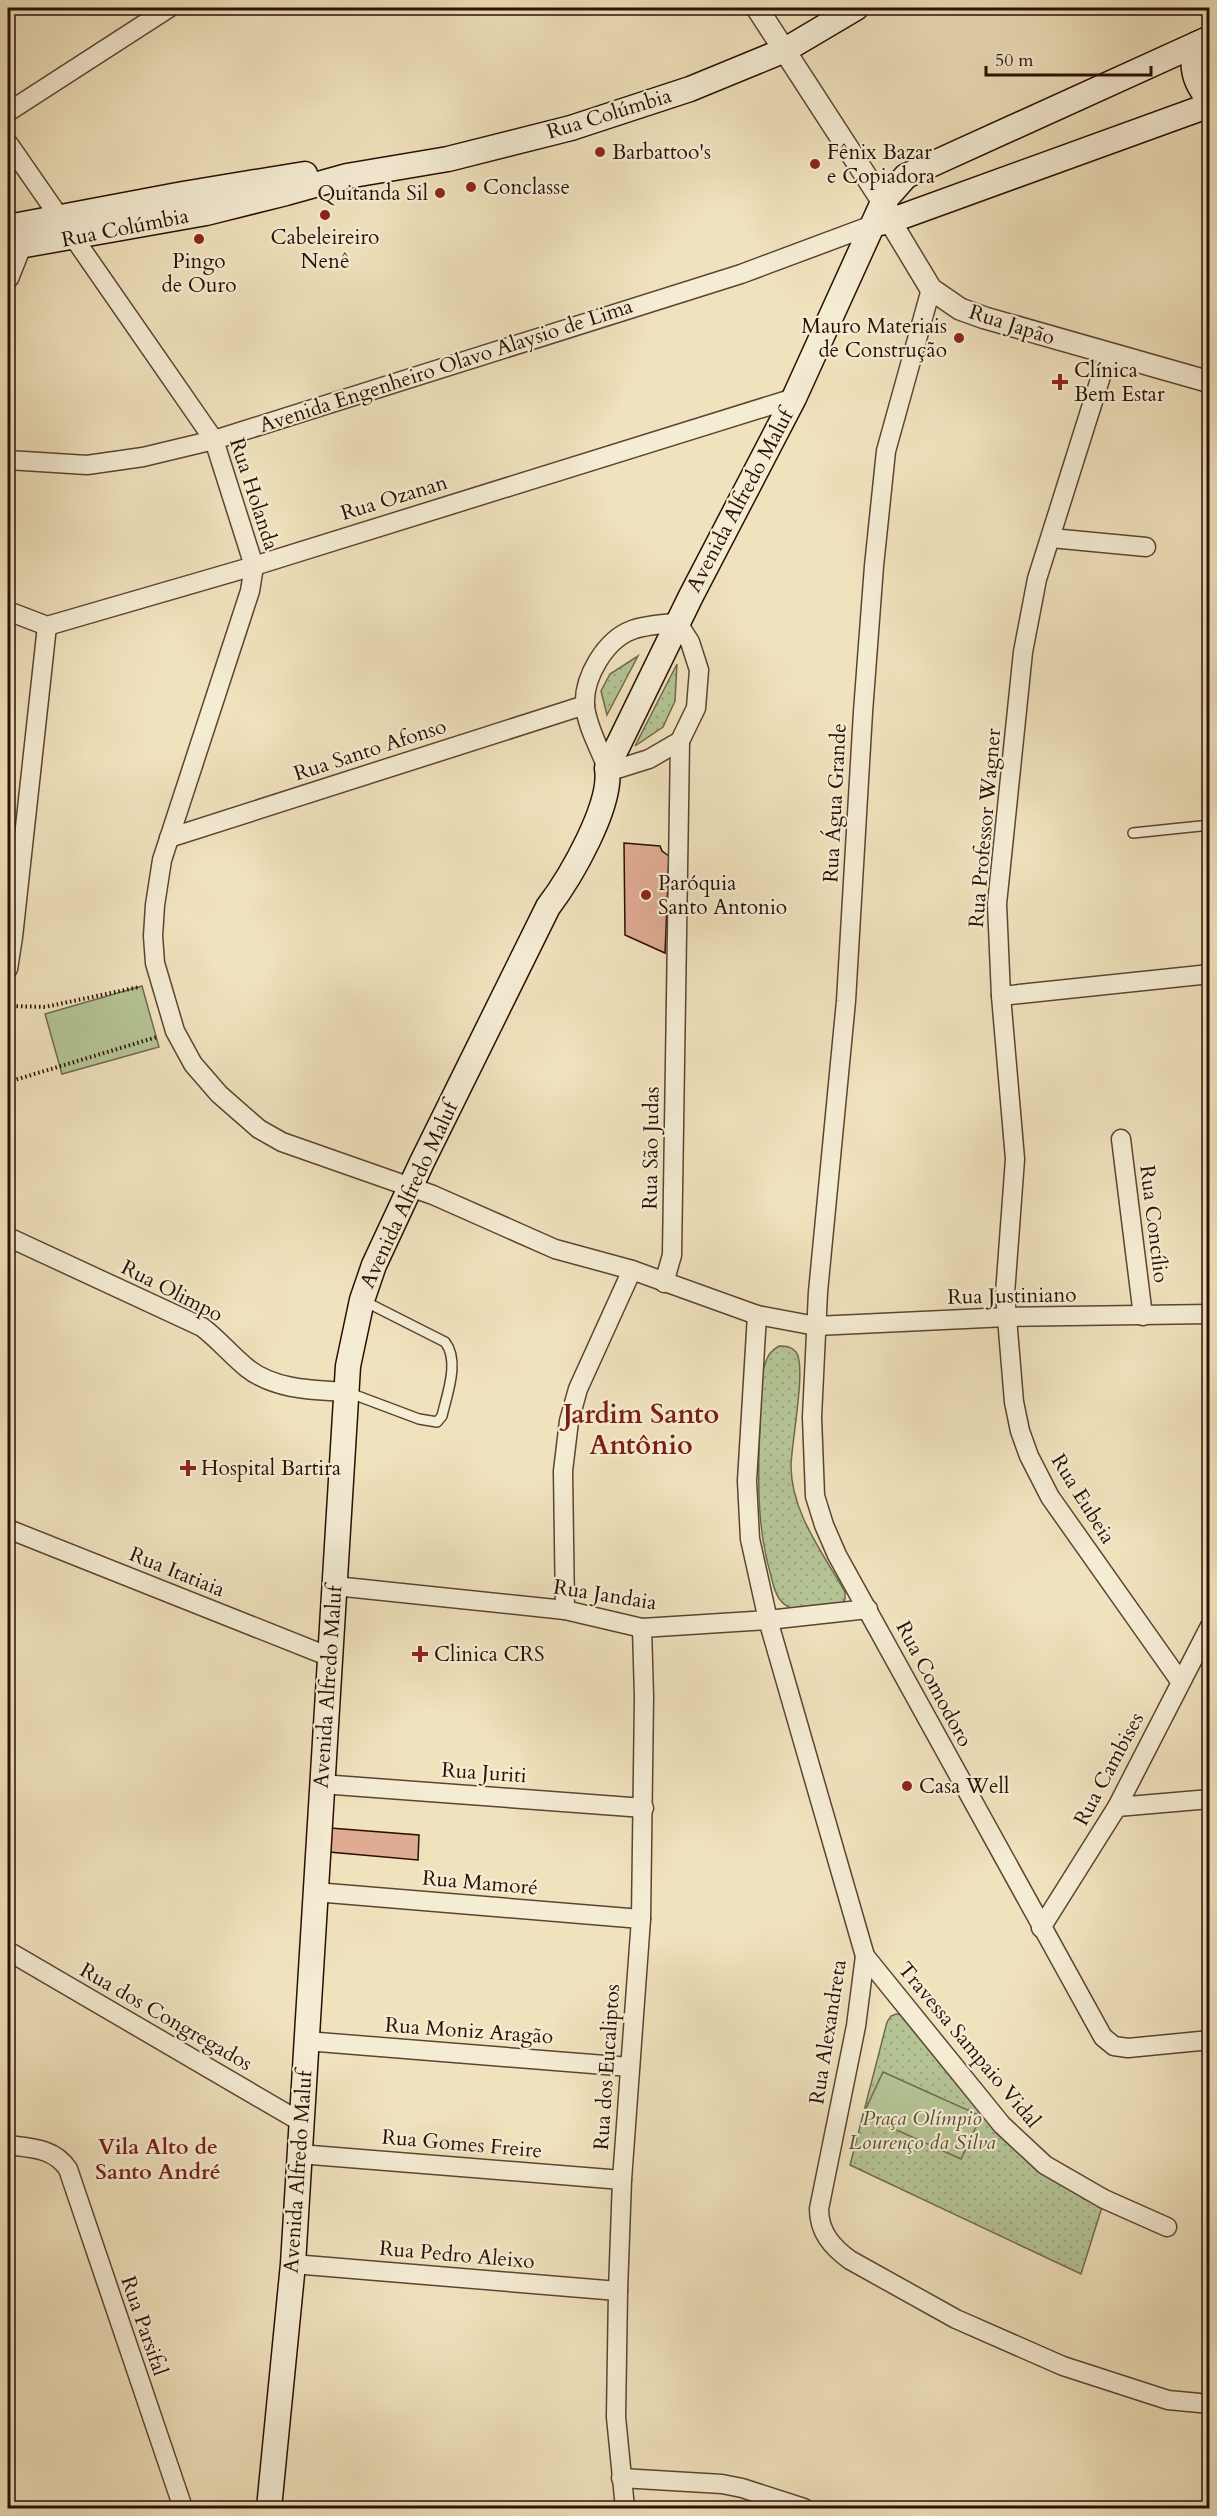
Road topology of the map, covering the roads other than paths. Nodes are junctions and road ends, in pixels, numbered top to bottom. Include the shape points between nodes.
1 (169, 8) edge
2 (757, 8) edge
3 (856, 8) edge
4 (1203, 41) edge
5 (785, 50) junction
6 (1209, 100) edge
7 (1209, 105) edge
8 (8, 112) edge
9 (8, 143) edge
10 (346, 176) junction
11 (883, 216) junction
12 (50, 220) junction
13 (73, 238) junction
14 (12, 241) edge
15 (8, 277) edge
16 (931, 289) junction
17 (1108, 354) junction
18 (1209, 382) edge
19 (794, 398) junction
20 (214, 440) junction
21 (8, 460) edge
22 (1051, 538) junction
23 (1146, 547) dead end
24 (254, 566) junction
25 (8, 611) edge
26 (678, 623) junction
27 (47, 627) junction
28 (585, 705) junction
29 (680, 741) junction
30 (608, 773) junction
31 (1209, 825) edge
32 (1133, 833) dead end
33 (169, 838) junction
34 (8, 969) edge
35 (1209, 974) edge
36 (1001, 996) junction
37 (1120, 1138) dead end
38 (410, 1187) junction
39 (8, 1237) edge
40 (632, 1270) junction
41 (664, 1283) junction
42 (362, 1300) junction
43 (1209, 1314) edge
44 (757, 1315) junction
45 (1143, 1316) junction
46 (1007, 1317) junction
47 (816, 1326) junction
48 (347, 1392) junction
49 (8, 1529) edge
50 (335, 1586) junction
51 (868, 1609) junction
52 (565, 1610) junction
53 (768, 1620) junction
54 (1209, 1626) edge
55 (642, 1628) junction
56 (330, 1657) junction
57 (1180, 1681) junction
58 (321, 1784) junction
59 (1209, 1799) edge
60 (644, 1808) junction
61 (1117, 1808) junction
62 (315, 1892) junction
63 (641, 1919) junction
64 (1041, 1928) junction
65 (8, 1951) edge
66 (865, 1956) junction
67 (1209, 2040) edge
68 (306, 2041) junction
69 (630, 2067) junction
70 (301, 2122) junction
71 (8, 2145) edge
72 (299, 2154) junction
73 (622, 2180) junction
74 (1167, 2227) dead end
75 (292, 2264) junction
76 (618, 2291) junction
77 (1209, 2404) edge
78 (621, 2478) junction
79 (183, 2508) edge
80 (269, 2508) edge
81 (625, 2508) edge
82 (804, 2508) edge

1 - 8 street
2 - 5 street, Rua Japão
3 - 5 main road, Rua Colúmbia
4 - 6 main road via 1193,59 1194,70
4 - 11 main road, Avenida Engenheiro Olavo Alaysio de Lima via 906,176
5 - 10 main road, Rua Colúmbia via 690,89 571,128 448,159
5 - 11 street, Rua Japão
7 - 11 main road, Avenida Engenheiro Olavo Alaysio de Lima
9 - 12 street, Rua Holanda
10 - 12 main road, Rua Colúmbia via 301,175
10 - 13 main road, Rua Colúmbia via 206,213
11 - 16 street, Rua Japão
11 - 19 main road, Avenida Alfredo Maluf
11 - 20 street, Avenida Engenheiro Olavo Alaysio de Lima via 741,274
12 - 13 street, Rua Holanda
12 - 14 main road
13 - 14 main road, Rua Colúmbia
13 - 20 street, Rua Holanda
14 - 15 street
16 - 17 street, Rua Japão via 960,309
16 - 47 street, Rua Água Grande via 886,451 863,712 846,1001
17 - 18 street, Rua Japão
17 - 22 street, Rua Professor Wagner
19 - 24 street, Rua Ozanan
19 - 26 main road, Avenida Alfredo Maluf
20 - 21 street, Avenida Engenheiro Olavo Alaysio de Lima via 87,465
20 - 24 street, Rua Holanda
22 - 23 street
22 - 36 street, Rua Professor Wagner via 1032,598 1023,652 998,904
24 - 27 street, Rua Ozanan
24 - 33 street, Rua Holanda via 250,591
25 - 27 street
26 - 28 street via 630,630 611,644 595,668
26 - 29 street via 696,657 699,687 696,708
26 - 30 main road, Avenida Alfredo Maluf
27 - 34 street
28 - 30 street
28 - 33 street, Rua Santo Afonso
29 - 30 street via 649,759
29 - 41 street, Rua São Judas via 672,1255
30 - 38 main road, Avenida Alfredo Maluf via 558,868 548,907
31 - 32 lane
33 - 38 street, Rua Holanda via 156,894 155,963 175,1031 193,1064 219,1094 259,1129 301,1150
35 - 36 street
36 - 46 street, Rua Professor Wagner via 1015,1159 1005,1294
37 - 45 street, Rua Concílio
38 - 40 street via 555,1249
38 - 42 main road, Avenida Alfredo Maluf
39 - 48 street, Rua Olimpo via 202,1327 263,1379 304,1389
40 - 41 street
40 - 52 street via 578,1389 569,1421 563,1471
41 - 44 street, Rua Justiniano
42 - 48 main road, Avenida Alfredo Maluf via 348,1366
42 - 48 lane via 445,1342 452,1350 453,1361 442,1416 437,1422 418,1419
43 - 45 street, Rua Justiniano
44 - 47 street, Rua Justiniano
44 - 53 street, Rua Alexandreta via 747,1509
45 - 46 street, Rua Justiniano
46 - 47 street, Rua Justiniano
46 - 57 street, Rua Eubeia via 1014,1402 1029,1456 1050,1497
47 - 51 street, Rua Comodoro via 812,1417 815,1496 837,1555
48 - 50 main road, Avenida Alfredo Maluf
49 - 56 street, Rua Itatiaia
50 - 52 street, Rua Jandaia
50 - 56 main road, Avenida Alfredo Maluf
51 - 53 street, Rua Jandaia
51 - 64 street, Rua Comodoro
52 - 55 street, Rua Jandaia
53 - 55 street, Rua Jandaia
53 - 66 street, Rua Alexandreta
54 - 57 street, Rua Cambises
55 - 60 street, Rua dos Eucaliptos
56 - 58 main road, Avenida Alfredo Maluf
57 - 61 street, Rua Cambises
58 - 60 street, Rua Juriti
58 - 62 main road, Avenida Alfredo Maluf
59 - 61 street
60 - 63 street, Rua dos Eucaliptos
61 - 64 street, Rua Cambises
62 - 63 street, Rua Mamoré
62 - 68 main road, Avenida Alfredo Maluf
63 - 69 street, Rua dos Eucaliptos
64 - 67 street, Rua Comodoro via 1108,2043 1128,2048
65 - 70 street, Rua dos Congregados
66 - 74 street, Travessa Sampaio Vidal via 1002,2125 1045,2164 1104,2199
66 - 77 street, Rua Alexandreta via 856,2026 819,2209 819,2220 829,2240 850,2260 956,2319 1042,2357 1168,2400
68 - 69 street, Rua Moniz Aragão
68 - 70 main road, Avenida Alfredo Maluf
69 - 73 street, Rua dos Eucaliptos
70 - 72 main road, Avenida Alfredo Maluf
71 - 79 street, Rua Parsifal via 41,2150 61,2159 73,2181
72 - 73 street, Rua Gomes Freire
72 - 75 main road, Avenida Alfredo Maluf
73 - 76 street, Rua dos Eucaliptos
75 - 76 street, Rua Pedro Aleixo
75 - 80 main road, Avenida Alfredo Maluf
76 - 78 street, Rua dos Eucaliptos via 616,2417
78 - 81 street, Rua dos Eucaliptos
78 - 82 street via 722,2484

